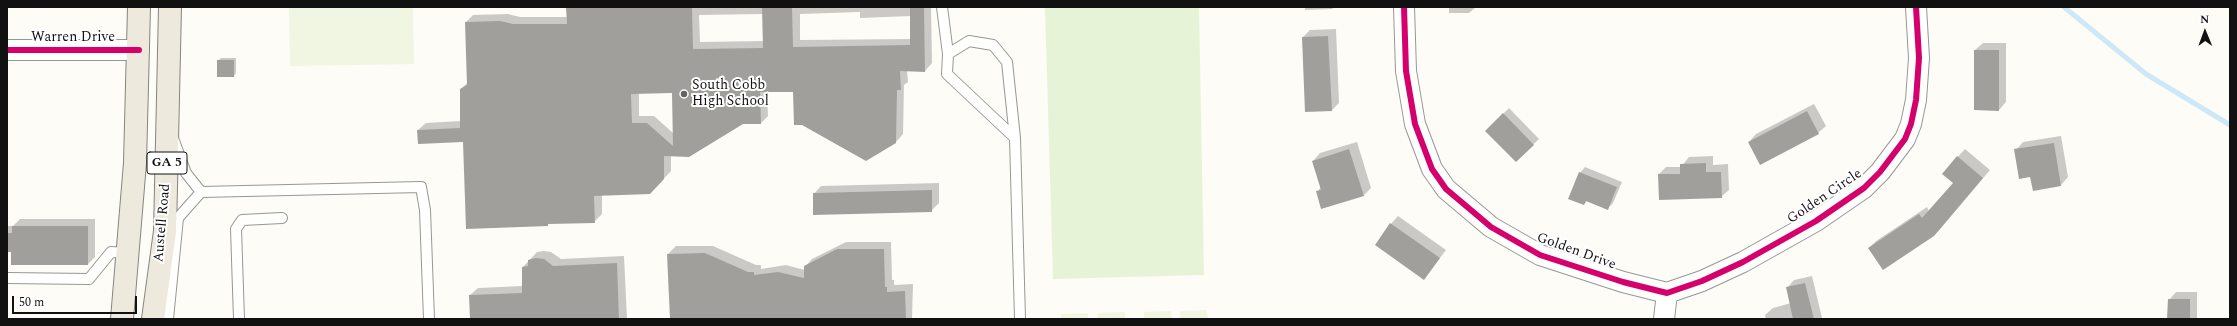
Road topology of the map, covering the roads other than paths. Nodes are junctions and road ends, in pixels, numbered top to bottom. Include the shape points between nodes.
1 (139, 7) edge
2 (170, 7) edge
3 (942, 7) edge
4 (1404, 7) edge
5 (1916, 7) edge
6 (7, 50) edge
7 (139, 50) junction
8 (948, 54) junction
9 (168, 125) junction
10 (1016, 138) junction
11 (201, 192) junction
12 (282, 218) dead end
13 (128, 253) junction
14 (7, 278) edge
15 (1667, 293) junction
16 (122, 319) edge
17 (153, 319) edge
18 (168, 319) edge
19 (239, 319) edge
20 (429, 319) edge
21 (1020, 319) edge
22 (1664, 319) edge

1 - 7 main road, GA 5
2 - 9 main road, Austell Road / GA 5
3 - 8 lane
4 - 15 street, Golden Drive via 1406,71 1415,124 1432,169 1446,189 1491,227 1540,255 1623,282
5 - 15 street, Golden Circle via 1919,58 1916,100 1911,124 1905,139 1880,172 1864,188 1816,221 1750,258 1702,281
6 - 7 street, Warren Drive
7 - 13 main road, GA 5 via 135,163
8 - 10 lane via 947,74
8 - 10 lane via 969,41 992,45 1007,62
9 - 11 lane via 186,173
9 - 17 main road, Austell Road / GA 5 via 164,231
10 - 21 lane
11 - 18 lane via 178,218
11 - 20 lane via 421,187 425,210
12 - 19 lane via 242,220 236,229
13 - 14 lane via 111,252 89,279
13 - 16 main road, GA 5
15 - 22 street

